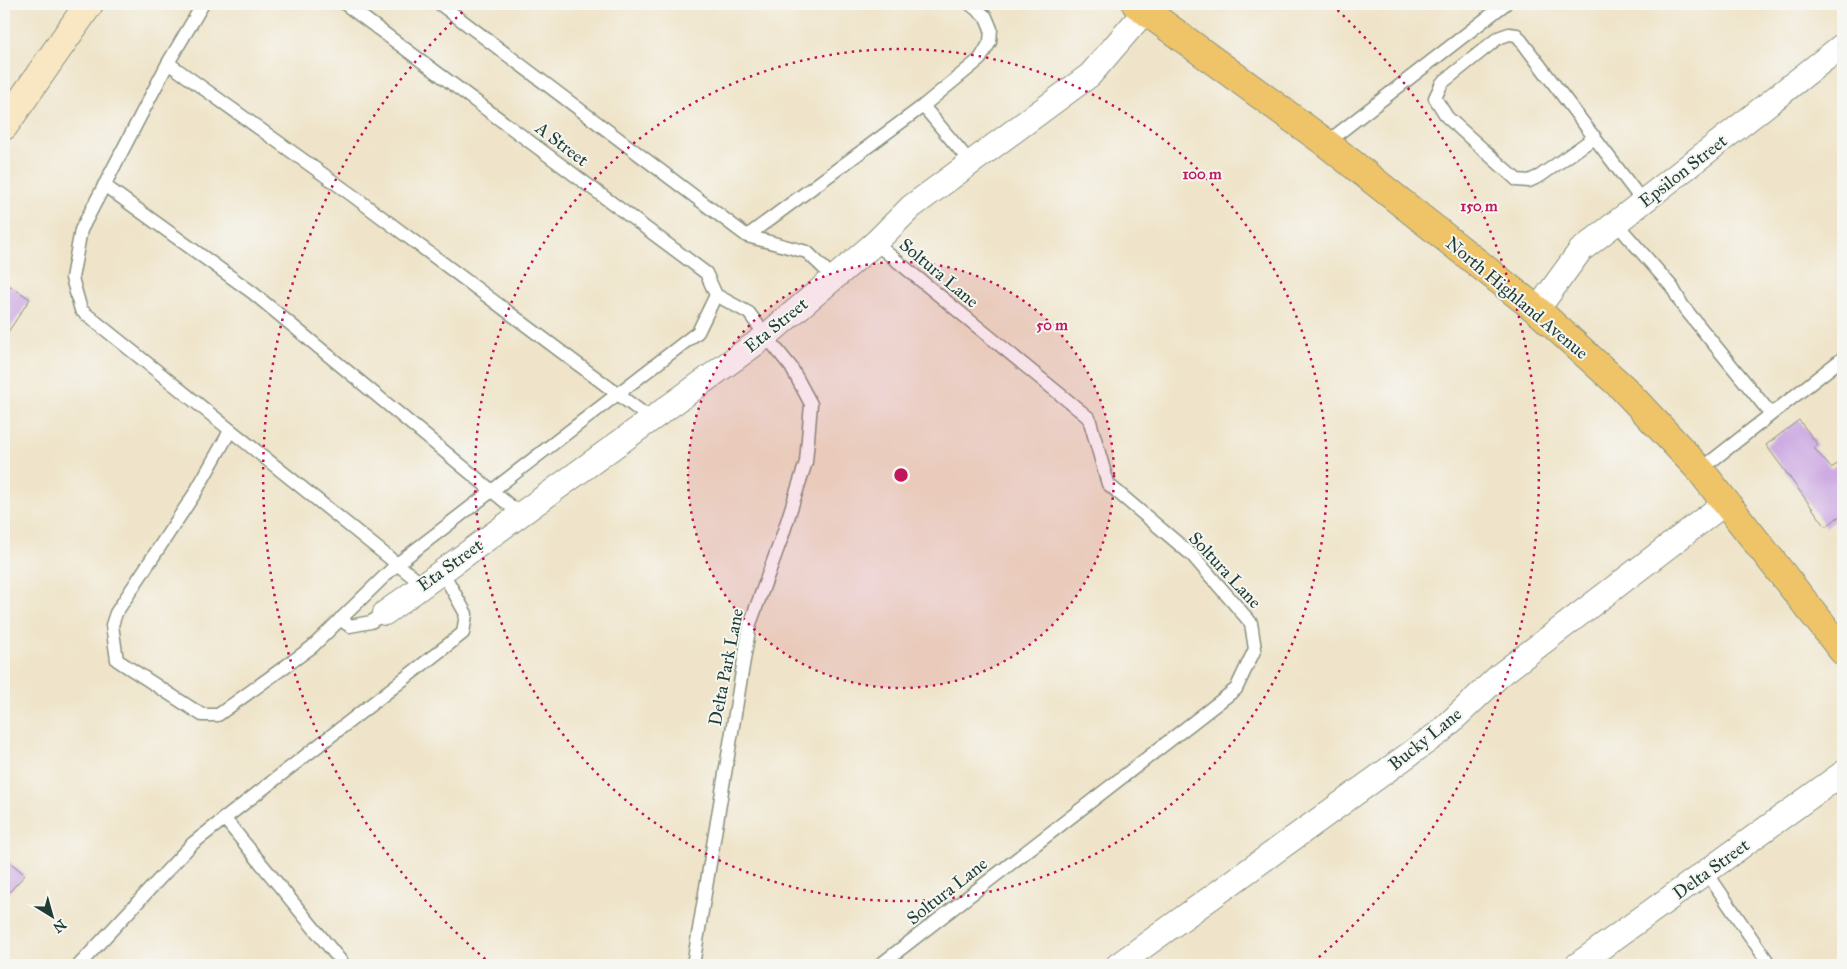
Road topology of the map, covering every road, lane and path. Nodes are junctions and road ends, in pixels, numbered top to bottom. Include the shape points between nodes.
1 (89, 4) edge
2 (204, 4) edge
3 (345, 4) edge
4 (440, 4) edge
5 (970, 4) edge
6 (1505, 4) edge
7 (1140, 8) edge
8 (1843, 46) edge
9 (168, 63) junction
10 (923, 106) junction
11 (4, 126) edge
12 (1594, 137) junction
13 (1326, 143) junction
14 (971, 163) junction
15 (104, 185) junction
16 (1643, 202) junction
17 (1616, 223) junction
18 (747, 236) junction
19 (875, 243) junction
20 (834, 278) junction
21 (716, 295) junction
22 (1537, 310) junction
23 (766, 336) junction
24 (1843, 358) edge
25 (618, 393) junction
26 (1771, 414) junction
27 (651, 419) junction
28 (230, 430) junction
29 (1700, 470) junction
30 (492, 492) junction
31 (1725, 503) junction
32 (520, 514) junction
33 (397, 564) junction
34 (432, 578) junction
35 (385, 613) joint
36 (340, 619) junction
37 (1843, 651) edge
38 (1843, 773) edge
39 (224, 818) junction
40 (1707, 873) junction
41 (79, 965) edge
42 (344, 965) edge
43 (693, 965) edge
44 (880, 965) edge
45 (1118, 965) edge
46 (1577, 965) edge
47 (1770, 965) edge

1 - 11 main road
2 - 9 lane
3 - 21 lane, A Street via 706,273
4 - 18 lane
5 - 10 lane via 986,16 991,29 990,42 980,58
6 - 13 lane
7 - 13 main road, North Highland Avenue
7 - 14 street, Eta Street via 1090,75
8 - 16 street, Epsilon Street
9 - 15 lane
9 - 25 lane
10 - 14 lane
10 - 18 lane
12 - 12 lane via 1517,35 1498,38 1442,83 1436,98 1447,117 1517,180 1529,181 1540,176
12 - 16 lane
13 - 22 main road, North Highland Avenue
14 - 19 street, Eta Street via 911,207
15 - 28 lane via 81,230 72,278 81,310
15 - 30 lane via 253,294
16 - 17 street, Epsilon Street
17 - 22 street, Epsilon Street via 1580,251
17 - 26 lane via 1672,287 1682,305
18 - 20 lane via 807,252
19 - 20 street, Eta Street
19 - 44 lane, Soltura Lane via 1089,418 1108,484 1193,556 1251,623 1256,649 1236,689
20 - 23 street, Eta Street
21 - 23 lane, Delta Park Lane via 749,313
21 - 25 lane via 698,332
22 - 29 main road, North Highland Avenue via 1622,388
23 - 27 street, Eta Street
23 - 43 lane, Delta Park Lane via 792,367 811,404 806,462 750,624
24 - 26 lane
25 - 27 lane
25 - 30 lane
26 - 29 lane
27 - 32 street, Eta Street
28 - 33 lane
28 - 36 lane via 196,493 116,613 112,625 117,660 202,715 218,715 312,647
29 - 31 main road, North Highland Avenue
30 - 32 lane
30 - 33 lane
31 - 37 main road, North Highland Avenue
31 - 45 street, Bucky Lane via 1500,675 1440,732
32 - 34 street, Eta Street
33 - 34 lane
33 - 36 lane
34 - 35 street, Eta Street
34 - 39 lane via 466,614 463,633
35 - 36 lane via 371,622 350,626
38 - 40 street, Delta Street
39 - 41 lane via 192,844
39 - 42 lane
40 - 46 street, Delta Street
40 - 47 lane

